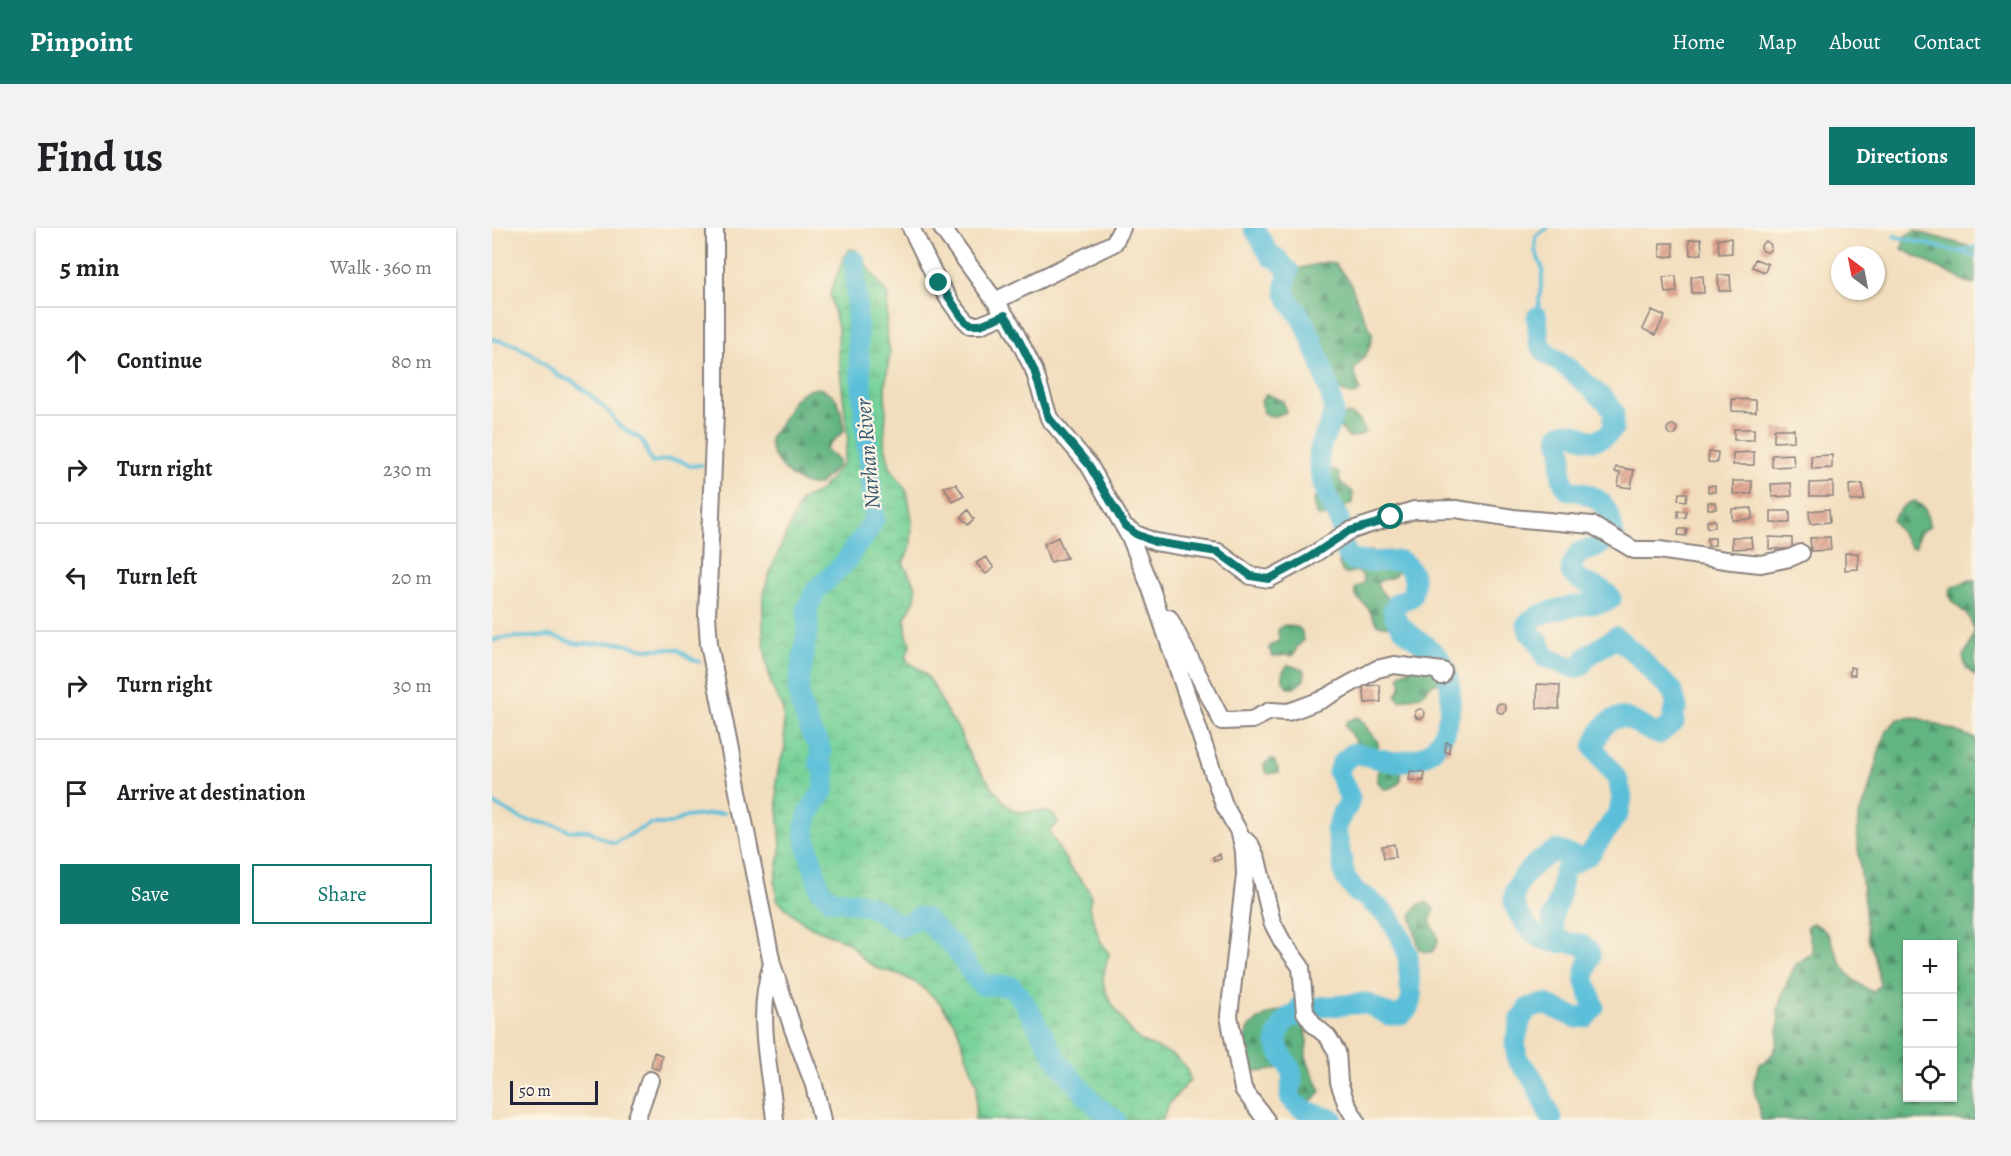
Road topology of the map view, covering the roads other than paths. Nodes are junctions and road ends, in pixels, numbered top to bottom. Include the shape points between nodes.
1 (715, 228) edge
2 (910, 228) edge
3 (942, 228) edge
4 (1122, 228) edge
5 (1000, 308) junction
6 (1125, 526) junction
7 (1801, 553) dead end
8 (1151, 589) junction
9 (1441, 676) dead end
10 (1240, 834) junction
11 (772, 964) junction
12 (650, 1080) dead end
13 (636, 1120) edge
14 (776, 1120) edge
15 (822, 1120) edge
16 (1266, 1120) edge
17 (1356, 1120) edge

1 - 11 street via 715,413 708,634
2 - 5 street via 939,283 970,325 980,325
3 - 5 street
4 - 5 street via 1114,243
5 - 6 street via 1034,370 1049,418 1089,465
6 - 7 street via 1155,542 1218,552 1251,576 1269,579 1349,531 1414,510 1456,509 1592,525 1634,550 1732,561 1761,564
6 - 8 street
8 - 9 street via 1222,721 1252,720 1270,711 1297,709 1377,669 1394,665 1443,671
8 - 10 street via 1224,805
10 - 16 street via 1245,875 1229,1016 1243,1089
10 - 17 street via 1257,859 1272,922 1301,967 1305,1012 1337,1052 1339,1082
11 - 14 street via 763,1017
11 - 15 street via 814,1085
12 - 13 street

